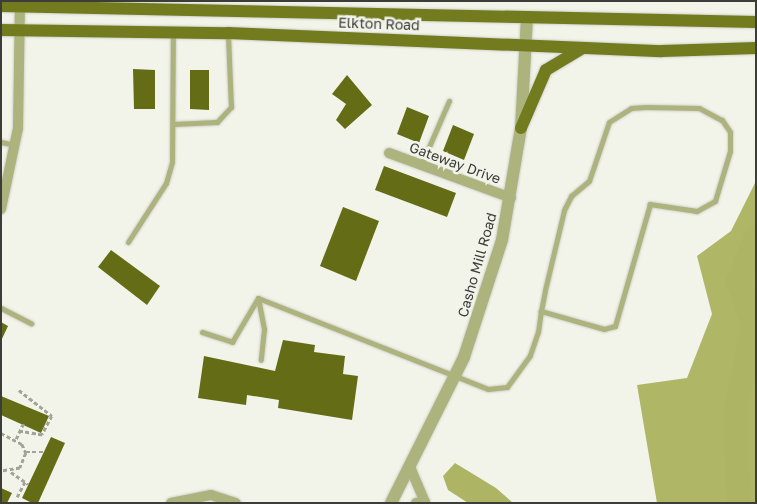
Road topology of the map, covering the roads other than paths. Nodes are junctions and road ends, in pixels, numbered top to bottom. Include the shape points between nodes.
1 (1, 6) edge
2 (188, 6) edge
3 (20, 7) junction
4 (526, 17) junction
5 (756, 22) edge
6 (1, 30) edge
7 (20, 30) junction
8 (173, 32) junction
9 (228, 34) junction
10 (525, 45) junction
11 (586, 47) junction
12 (756, 48) edge
13 (449, 101) dead end
14 (173, 124) junction
15 (521, 128) junction
16 (1, 142) edge
17 (16, 145) junction
18 (389, 153) dead end
19 (421, 166) junction
20 (511, 198) junction
21 (1, 209) edge
22 (128, 242) dead end
23 (258, 298) junction
24 (1, 308) edge
25 (541, 310) junction
26 (31, 323) dead end
27 (202, 332) dead end
28 (262, 360) dead end
29 (455, 376) junction
30 (410, 467) junction
31 (423, 502) edge
32 (171, 503) edge
33 (236, 503) edge
34 (391, 503) edge

1 - 3 main road, Elkton Road
2 - 3 main road, Elkton Road
2 - 4 main road, Elkton Road
2 - 8 main road
3 - 7 street
4 - 5 main road, Elkton Road
4 - 10 street, Casho Mill Road
6 - 7 main road, Elkton Road
7 - 8 main road, Elkton Road
7 - 17 street
8 - 9 main road, Elkton Road
8 - 14 lane
9 - 10 main road, Elkton Road
9 - 14 lane via 231,107 217,122
10 - 11 main road, Elkton Road
10 - 15 street, Casho Mill Road
11 - 12 main road, Elkton Road
11 - 15 main road via 546,70
13 - 19 lane
14 - 22 lane via 174,154 166,183
15 - 20 street, Casho Mill Road
16 - 17 lane
17 - 21 street
18 - 19 street, Gateway Drive
19 - 20 street, Gateway Drive
20 - 29 street, Casho Mill Road via 488,289
23 - 27 lane via 232,342
23 - 28 lane via 264,329
23 - 29 lane
24 - 26 lane
25 - 25 lane via 604,329 615,326 650,204 698,211 715,201 730,151 730,132 722,120 699,108 646,107 631,108 609,122 589,181 571,196 564,210
25 - 29 lane via 530,355 507,387 488,389
29 - 30 street, Casho Mill Road
30 - 31 street
30 - 34 street, Casho Mill Road
32 - 33 street via 212,495

